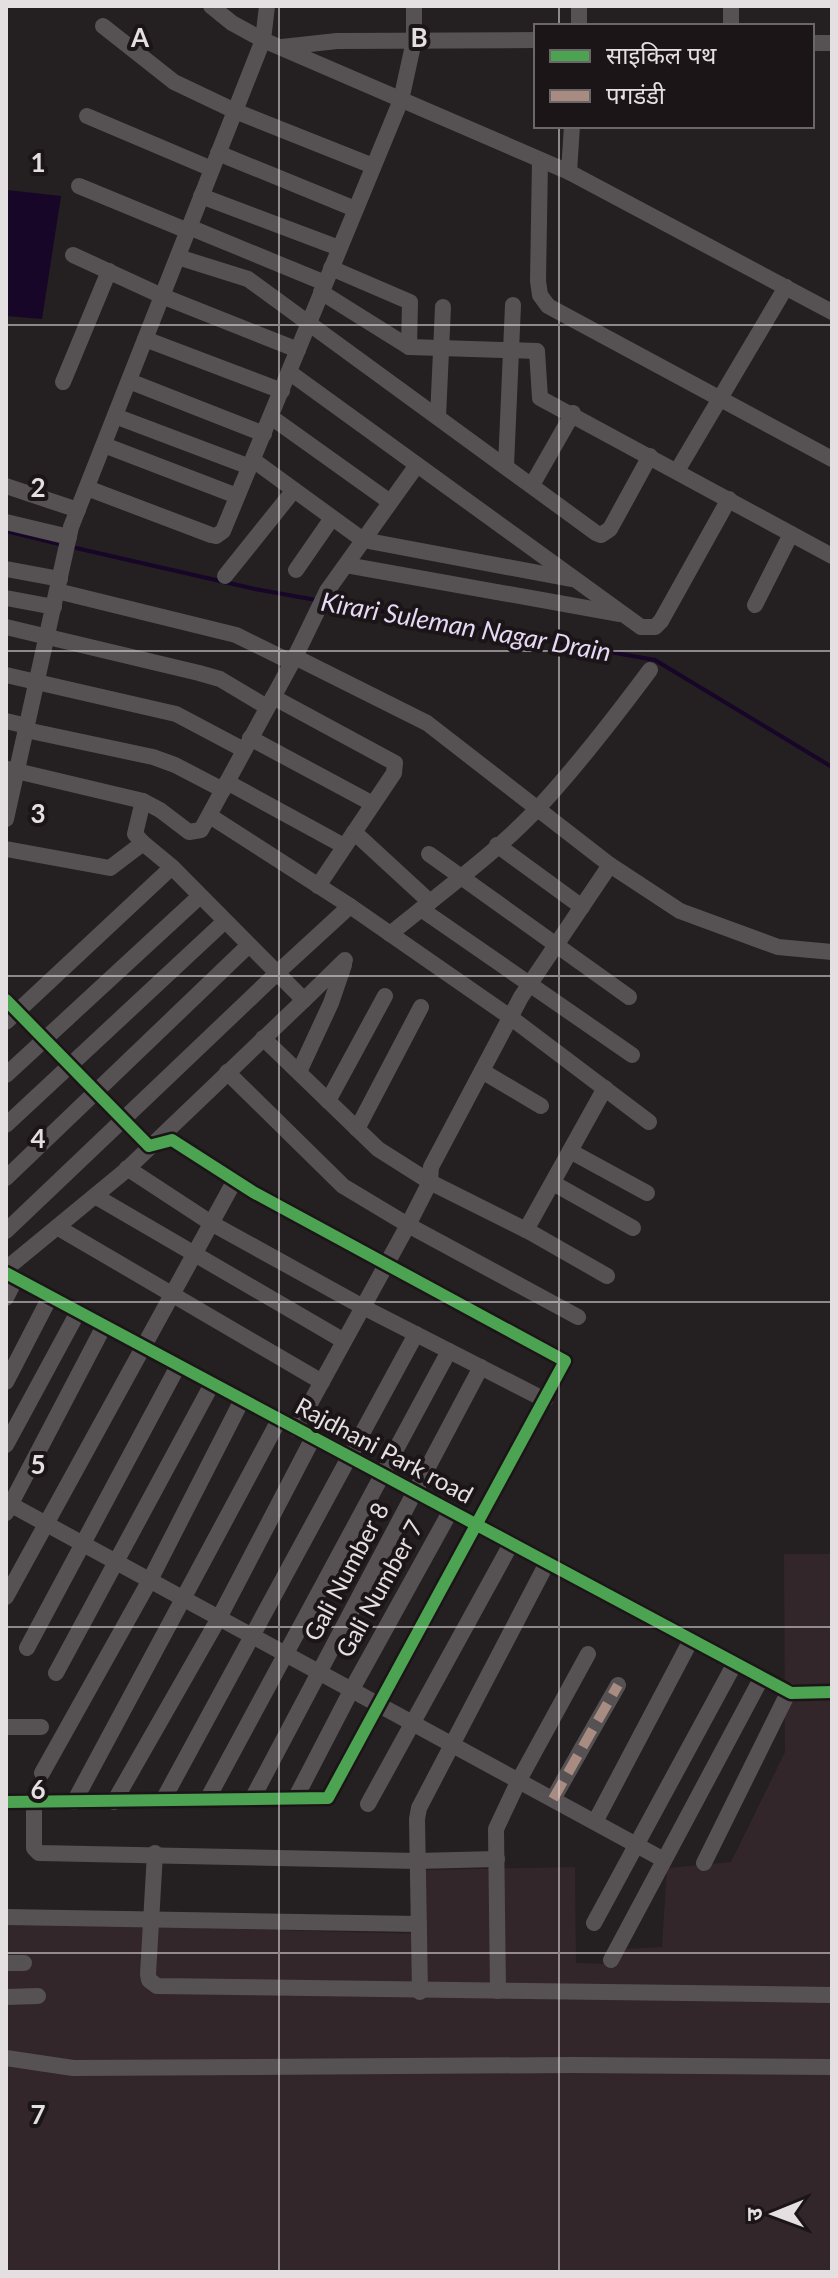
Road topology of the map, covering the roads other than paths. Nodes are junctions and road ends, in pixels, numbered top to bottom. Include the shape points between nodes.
1 (211, 6) edge
2 (267, 6) edge
3 (414, 6) edge
4 (103, 26) dead end
5 (263, 40) junction
6 (534, 40) edge
7 (414, 41) junction
8 (281, 47) junction
9 (401, 100) junction
10 (235, 111) junction
11 (87, 116) dead end
12 (572, 128) edge
13 (540, 160) junction
14 (215, 161) junction
15 (373, 166) junction
16 (569, 172) junction
17 (79, 186) dead end
18 (201, 196) junction
19 (355, 209) junction
20 (188, 229) junction
21 (339, 248) junction
22 (73, 255) dead end
23 (178, 257) junction
24 (109, 271) junction
25 (325, 281) junction
26 (786, 287) junction
27 (162, 296) junction
28 (513, 305) dead end
29 (443, 307) dead end
30 (832, 312) edge
31 (309, 322) junction
32 (145, 339) junction
33 (409, 347) junction
34 (443, 348) junction
35 (298, 350) junction
36 (511, 350) junction
37 (289, 372) junction
38 (129, 381) junction
39 (63, 382) dead end
40 (282, 391) junction
41 (720, 398) junction
42 (573, 413) junction
43 (115, 416) junction
44 (271, 417) junction
45 (438, 417) junction
46 (264, 434) junction
47 (104, 445) junction
48 (650, 456) junction
49 (832, 459) edge
50 (251, 463) junction
51 (417, 465) junction
52 (506, 466) junction
53 (677, 471) junction
54 (532, 485) junction
55 (6, 486) edge
56 (87, 488) junction
57 (294, 490) junction
58 (237, 496) junction
59 (729, 499) junction
60 (390, 502) junction
61 (78, 510) junction
62 (332, 518) junction
63 (6, 522) edge
64 (791, 534) junction
65 (69, 537) junction
66 (363, 540) junction
67 (832, 556) edge
68 (346, 565) junction
69 (6, 569) edge
70 (296, 570) dead end
71 (225, 576) dead end
72 (576, 580) junction
73 (57, 592) junction
74 (6, 598) edge
75 (755, 605) dead end
76 (624, 615) junction
77 (6, 627) edge
78 (47, 637) junction
79 (293, 660) junction
80 (650, 670) dead end
81 (6, 675) edge
82 (37, 682) junction
83 (270, 702) junction
84 (6, 721) edge
85 (27, 728) junction
86 (247, 744) junction
87 (11, 770) edge
88 (225, 786) junction
89 (143, 801) junction
90 (373, 804) junction
91 (537, 809) junction
92 (210, 816) junction
93 (6, 819) edge
94 (349, 839) junction
95 (143, 843) junction
96 (497, 845) junction
97 (6, 849) edge
98 (429, 854) dead end
99 (610, 865) junction
100 (172, 867) junction
101 (460, 878) junction
102 (318, 886) junction
103 (200, 896) junction
104 (425, 905) junction
105 (350, 906) junction
106 (582, 907) junction
107 (225, 921) junction
108 (390, 934) junction
109 (249, 945) junction
110 (556, 945) junction
111 (832, 952) edge
112 (277, 973) junction
113 (530, 984) junction
114 (385, 996) dead end
115 (629, 997) dead end
116 (304, 1000) junction
117 (421, 1007) dead end
118 (10, 1011) edge
119 (510, 1017) junction
120 (263, 1038) junction
121 (45, 1040) junction
122 (632, 1055) dead end
123 (69, 1065) junction
124 (482, 1071) junction
125 (227, 1072) junction
126 (299, 1072) junction
127 (6, 1075) edge
128 (605, 1088) junction
129 (96, 1092) junction
130 (328, 1101) junction
131 (541, 1106) dead end
132 (122, 1119) junction
133 (649, 1122) dead end
134 (6, 1125) edge
135 (357, 1129) junction
136 (149, 1146) junction
137 (570, 1151) junction
138 (127, 1168) junction
139 (6, 1178) edge
140 (235, 1180) junction
141 (430, 1182) junction
142 (553, 1183) junction
143 (647, 1193) dead end
144 (95, 1196) junction
145 (211, 1223) junction
146 (408, 1225) junction
147 (57, 1227) junction
148 (633, 1228) dead end
149 (526, 1230) junction
150 (6, 1231) edge
151 (193, 1255) junction
152 (386, 1265) junction
153 (9, 1274) edge
154 (607, 1276) dead end
155 (172, 1292) junction
156 (50, 1297) junction
157 (6, 1298) edge
158 (363, 1307) junction
159 (78, 1312) junction
160 (578, 1317) dead end
161 (104, 1326) junction
162 (416, 1334) junction
163 (344, 1341) junction
164 (142, 1347) junction
165 (449, 1351) junction
166 (178, 1366) junction
167 (481, 1367) junction
168 (6, 1382) edge
169 (322, 1382) junction
170 (212, 1384) junction
171 (242, 1400) junction
172 (545, 1400) junction
173 (279, 1420) junction
174 (296, 1429) junction
175 (313, 1438) junction
176 (6, 1445) edge
177 (349, 1458) junction
178 (381, 1474) junction
179 (415, 1493) junction
180 (8, 1506) edge
181 (450, 1512) junction
182 (47, 1524) junction
183 (477, 1526) junction
184 (82, 1543) junction
185 (511, 1544) junction
186 (117, 1562) junction
187 (547, 1563) junction
188 (150, 1580) junction
189 (6, 1597) edge
190 (184, 1598) junction
191 (219, 1618) junction
192 (254, 1636) junction
193 (691, 1640) junction
194 (27, 1648) dead end
195 (287, 1654) junction
196 (588, 1654) dead end
197 (735, 1663) junction
198 (56, 1673) dead end
199 (321, 1673) junction
200 (762, 1677) junction
201 (618, 1685) dead end
202 (352, 1689) junction
203 (789, 1691) junction
204 (832, 1692) edge
205 (379, 1704) junction
206 (412, 1723) junction
207 (6, 1727) edge
208 (41, 1727) dead end
209 (450, 1743) junction
210 (42, 1773) dead end
211 (519, 1780) junction
212 (208, 1798) junction
213 (252, 1799) junction
214 (295, 1799) junction
215 (553, 1799) junction
216 (163, 1800) junction
217 (6, 1802) edge
218 (34, 1802) junction
219 (74, 1802) junction
220 (114, 1802) junction
221 (368, 1804) dead end
222 (595, 1822) junction
223 (636, 1844) junction
224 (155, 1853) junction
225 (497, 1859) junction
226 (664, 1860) junction
227 (417, 1861) junction
228 (704, 1863) dead end
229 (6, 1917) edge
230 (152, 1920) junction
231 (594, 1923) dead end
232 (419, 1924) junction
233 (611, 1960) dead end
234 (6, 1963) edge
235 (24, 1963) dead end
236 (498, 1991) junction
237 (420, 1992) junction
238 (832, 1995) edge
239 (38, 1996) dead end
240 (6, 1997) edge
241 (6, 2058) edge
242 (832, 2067) edge

1 - 5 street
2 - 5 street
3 - 7 street
4 - 10 street via 174,82
5 - 8 street
5 - 10 street
6 - 7 street
7 - 8 street
7 - 9 street
8 - 9 street
9 - 13 street
9 - 15 street
10 - 14 street
10 - 15 street
11 - 14 street
12 - 16 street
13 - 16 street
13 - 41 street via 540,295 548,306
14 - 18 street
14 - 19 street
15 - 19 street
16 - 26 street
17 - 20 street
18 - 20 street
18 - 21 street
19 - 21 street
20 - 23 street
20 - 25 street
21 - 25 street
22 - 24 street
23 - 27 street
23 - 31 street via 248,279
24 - 27 street
24 - 39 street
25 - 31 street
25 - 33 street
25 - 33 street via 410,302
26 - 30 street
26 - 41 street
27 - 32 street
27 - 35 street
28 - 36 street
29 - 34 street
31 - 35 street
31 - 45 street
32 - 38 street
32 - 40 street
33 - 34 street
34 - 36 street
34 - 45 street
35 - 37 street
36 - 42 street via 537,351 540,398
36 - 52 street
37 - 40 street
37 - 51 street
38 - 43 street
38 - 46 street
40 - 44 street
41 - 49 street
41 - 53 street
42 - 48 street
42 - 54 street
43 - 47 street
43 - 50 street
44 - 46 street
44 - 60 street
45 - 52 street
46 - 50 street
47 - 56 street
47 - 58 street
48 - 53 street
48 - 54 street via 610,529 601,535
50 - 57 street
50 - 58 street
51 - 60 street
51 - 72 street
52 - 54 street
53 - 59 street
55 - 61 street
56 - 58 street via 216,536
56 - 61 street
57 - 62 street
57 - 71 street
59 - 64 street
59 - 76 street via 661,621 655,627 641,627
60 - 66 street
61 - 65 street
62 - 66 street
62 - 70 street
63 - 65 street
64 - 67 street
64 - 75 street
65 - 73 street
66 - 68 street
66 - 72 street
68 - 76 street
68 - 79 street
69 - 73 street
72 - 76 street
73 - 74 street
73 - 78 street
73 - 79 street via 236,635
77 - 78 street
78 - 82 street
78 - 83 street via 220,679
79 - 83 street
79 - 91 street via 427,723
80 - 91 street
81 - 82 street
82 - 85 street
82 - 86 street via 176,714
83 - 86 street
83 - 90 street via 395,763
84 - 85 street
85 - 87 street
85 - 88 street via 153,757
86 - 88 street
86 - 90 street
87 - 89 street
87 - 93 street
88 - 92 street
88 - 94 street
89 - 92 street via 189,832 201,830
89 - 95 street via 135,834
90 - 94 street
91 - 96 street
91 - 99 street
92 - 102 street
94 - 102 street
94 - 104 street
95 - 97 street via 110,868
95 - 100 street
96 - 101 street
96 - 106 street
98 - 101 street
99 - 106 street
99 - 111 street via 680,911 778,947
100 - 103 street
100 - 118 street
101 - 104 street
101 - 110 street
102 - 105 street
103 - 107 street
103 - 121 street
104 - 108 street
104 - 113 street
105 - 108 street
105 - 112 street
106 - 110 street
107 - 109 street
107 - 123 street
108 - 119 street
109 - 112 street
109 - 129 street
110 - 113 street
110 - 115 street
112 - 116 street
112 - 132 street
113 - 119 street
113 - 122 street
114 - 130 street
116 - 120 street
116 - 126 street via 345,960
117 - 135 street
118 - 121 street
119 - 124 street
119 - 128 street
120 - 125 street
120 - 126 street
121 - 123 street
121 - 127 street
123 - 129 street
123 - 134 street
124 - 131 street
124 - 141 street via 431,1167
125 - 136 street
125 - 146 street via 343,1186
126 - 130 street
128 - 133 street
128 - 137 street
129 - 132 street
129 - 139 street
130 - 135 street
132 - 136 street
132 - 150 street
135 - 141 street
136 - 138 street
136 - 140 street via 172,1140
137 - 142 street
137 - 143 street
138 - 144 street
138 - 145 street
140 - 145 street
140 - 152 street
141 - 146 street
141 - 149 street
142 - 148 street
142 - 149 street
144 - 147 street
144 - 151 street
145 - 151 street
145 - 158 street
146 - 152 street
146 - 160 street
147 - 153 street
147 - 155 street
149 - 154 street
151 - 155 street
151 - 163 street
152 - 158 street
152 - 172 street via 564,1358
153 - 156 street, Rajdhani Park road
153 - 157 street
155 - 164 street
155 - 169 street
156 - 159 street, Rajdhani Park road
156 - 168 street
158 - 162 street
158 - 163 street
159 - 161 street, Rajdhani Park road
159 - 176 street
161 - 164 street, Rajdhani Park road
161 - 180 street
162 - 165 street
162 - 177 street
163 - 169 street
164 - 166 street, Rajdhani Park road
164 - 182 street
165 - 167 street
165 - 178 street
166 - 170 street, Rajdhani Park road
166 - 184 street
167 - 172 street
167 - 179 street, Gali Number 8
169 - 174 street
170 - 171 street, Rajdhani Park road
170 - 186 street
171 - 173 street, Rajdhani Park road
171 - 188 street
172 - 183 street
173 - 174 street, Rajdhani Park road
173 - 190 street
174 - 175 street, Rajdhani Park road
175 - 177 street, Rajdhani Park road
175 - 191 street
177 - 178 street, Rajdhani Park road
177 - 192 street
178 - 179 street, Rajdhani Park road
178 - 195 street
179 - 181 street, Rajdhani Park road
179 - 199 street, Gali Number 8
180 - 182 street
181 - 183 street, Rajdhani Park road
181 - 202 street, Gali Number 7
182 - 184 street
182 - 189 street
183 - 185 street, Rajdhani Park road
183 - 205 street
184 - 186 street
184 - 194 street
185 - 187 street, Rajdhani Park road
185 - 206 street
186 - 188 street
186 - 198 street
187 - 193 street, Rajdhani Park road
187 - 209 street
188 - 190 street
188 - 210 street
190 - 191 street
190 - 219 street
191 - 192 street
191 - 220 street
192 - 195 street
192 - 216 street
193 - 197 street, Rajdhani Park road
193 - 222 street
195 - 199 street
195 - 212 street
196 - 211 street
197 - 200 street, Rajdhani Park road
197 - 223 street
199 - 202 street
199 - 213 street, Gali Number 8
200 - 203 street, Rajdhani Park road
200 - 226 street
201 - 215 street
202 - 205 street
202 - 214 street, Gali Number 7
203 - 204 street, Rajdhani Park road
203 - 228 street
205 - 206 street
205 - 214 street via 328,1798
206 - 209 street
206 - 221 street
207 - 208 street
209 - 211 street
209 - 227 street via 419,1808
211 - 215 street
211 - 225 street via 496,1829
212 - 213 street
212 - 216 street
213 - 214 street
215 - 222 street
216 - 220 street
217 - 218 street
218 - 219 street
218 - 224 street via 36,1852
219 - 220 street
222 - 223 street
223 - 226 street
223 - 231 street
224 - 227 street
224 - 230 street
225 - 227 street
225 - 236 street
226 - 233 street
227 - 232 street
229 - 230 street
230 - 232 street
230 - 237 street via 148,1974 157,1986
232 - 237 street
234 - 235 street
236 - 237 street
236 - 238 street
239 - 240 street
241 - 242 street via 73,2068

